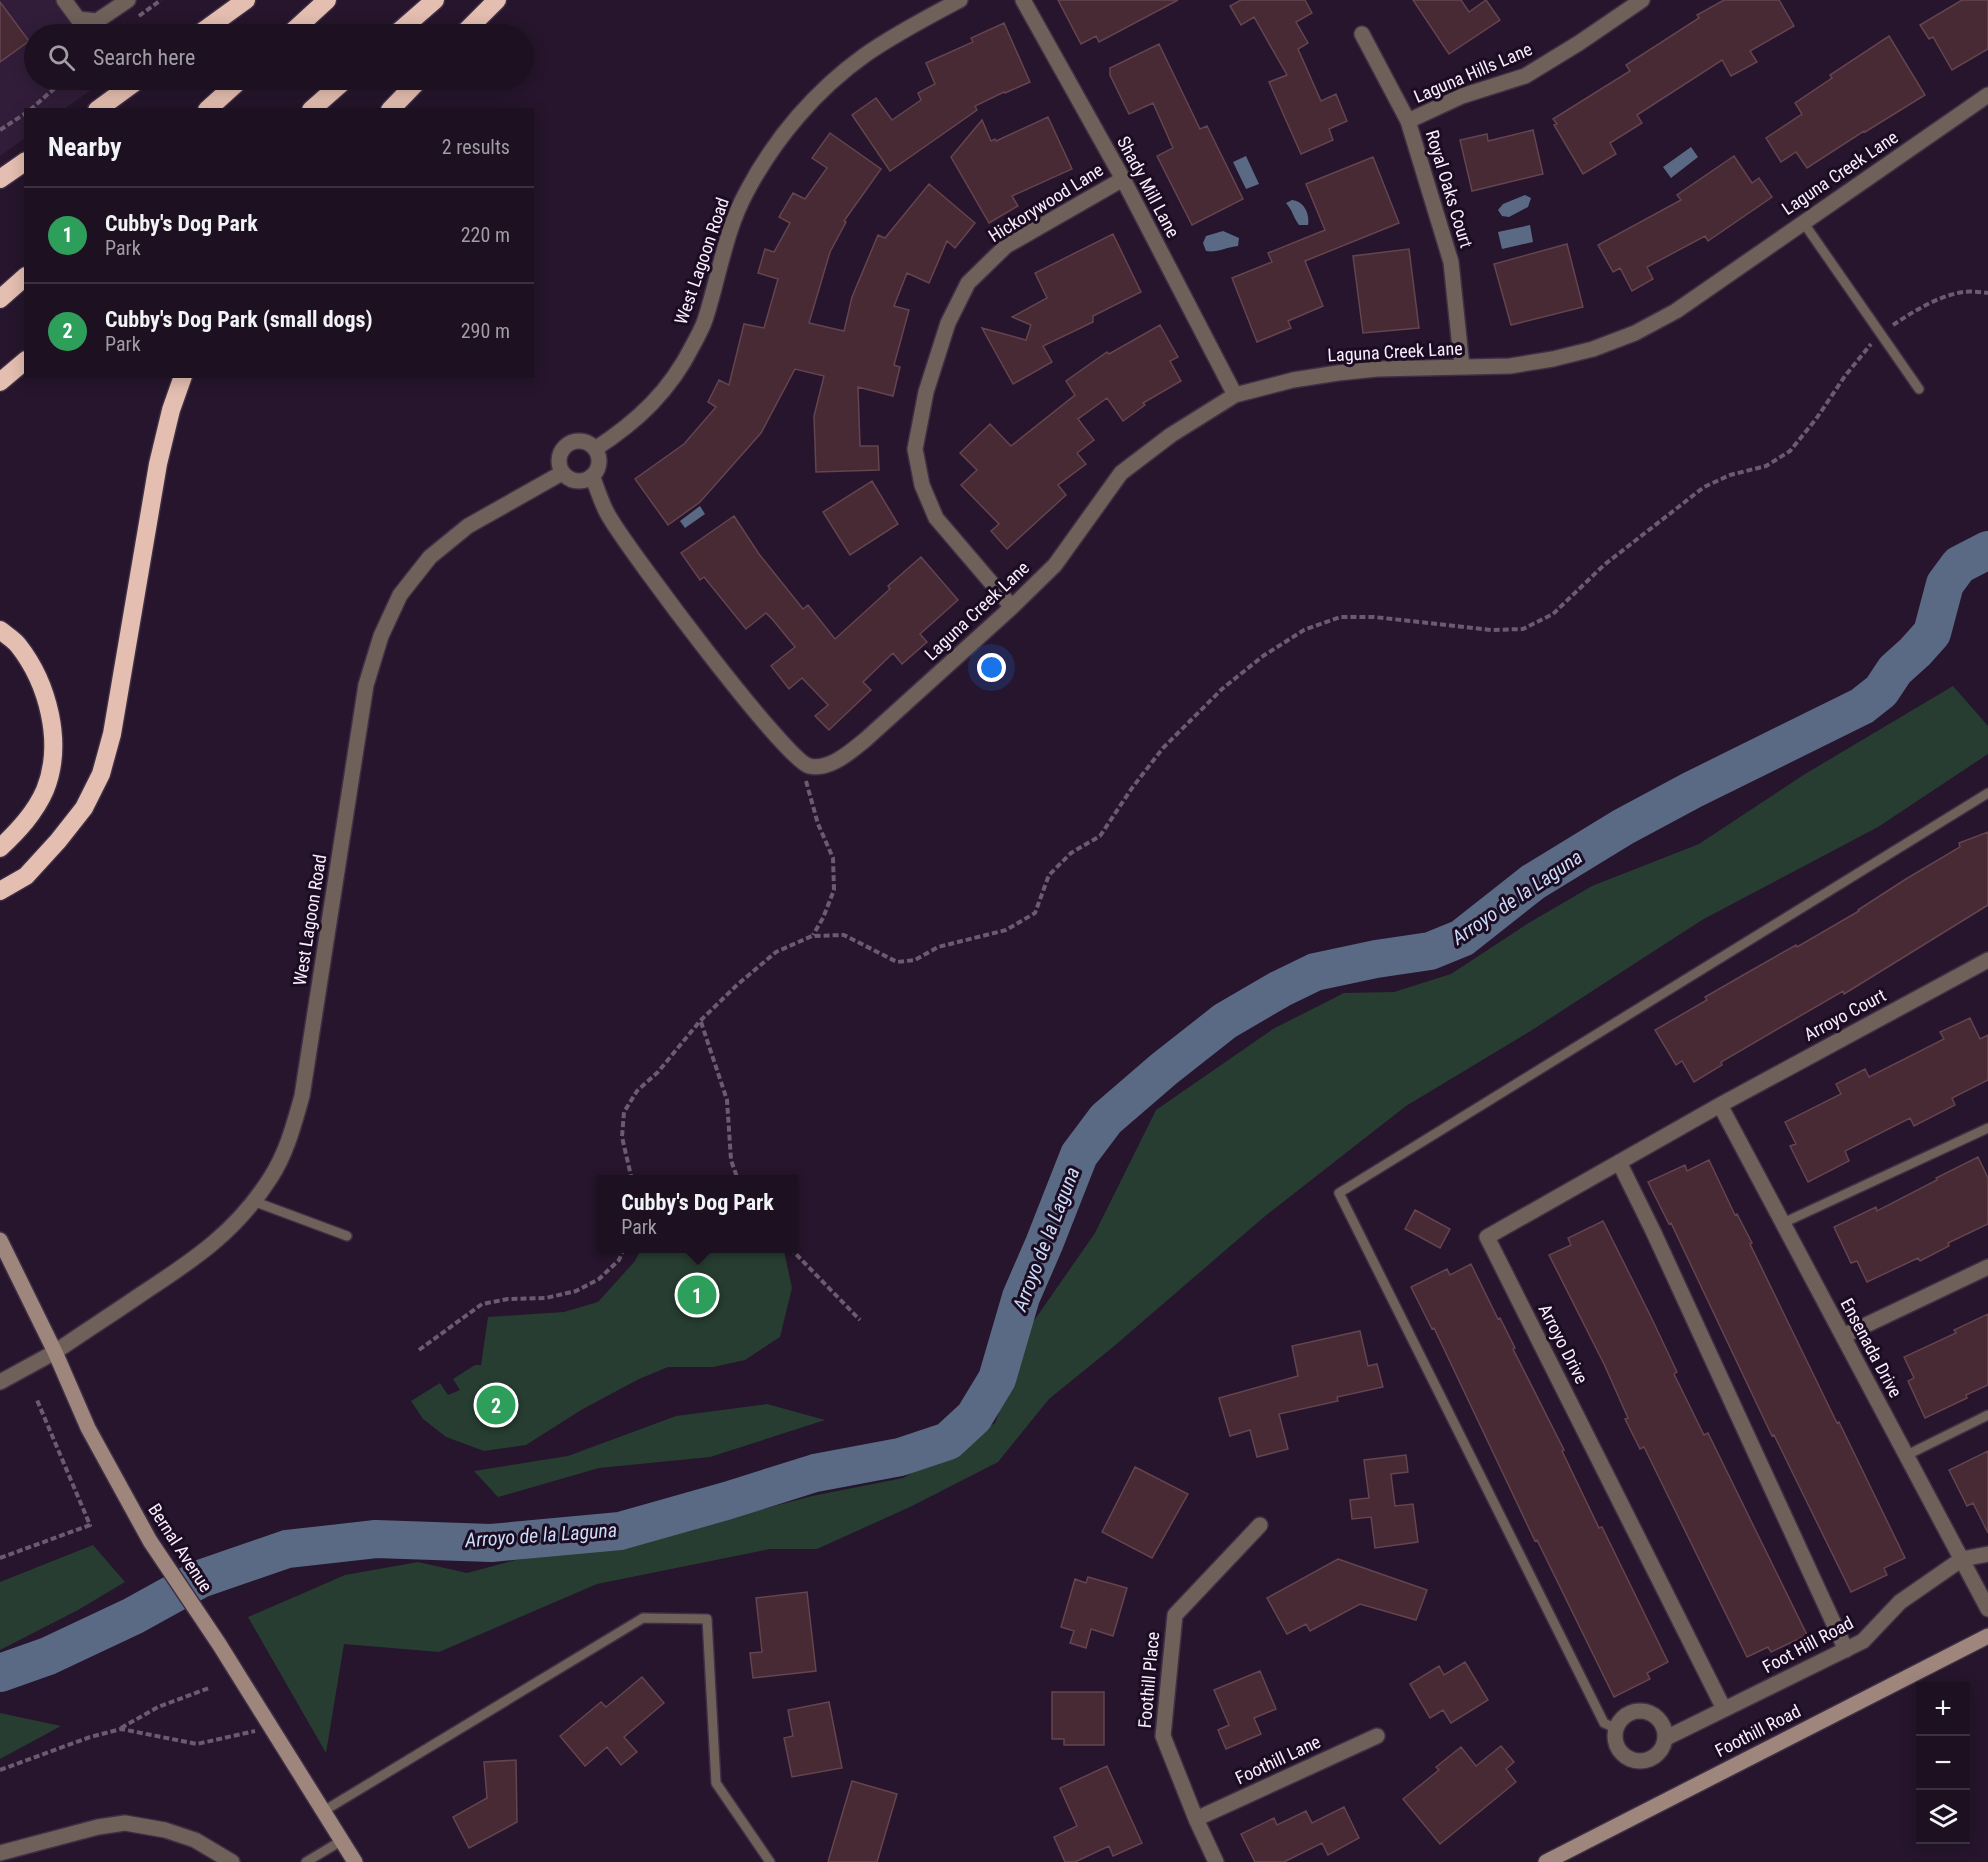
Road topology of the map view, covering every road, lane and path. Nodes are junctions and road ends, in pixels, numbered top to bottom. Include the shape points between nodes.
1 (64, 0) edge
2 (128, 0) edge
3 (246, 0) edge
4 (327, 0) edge
5 (435, 0) edge
6 (498, 0) edge
7 (960, 0) edge
8 (1023, 0) edge
9 (1642, 0) edge
10 (213, 24) edge
11 (301, 24) edge
12 (407, 24) edge
13 (473, 24) edge
14 (1362, 34) dead end
15 (53, 90) edge
16 (124, 90) edge
17 (229, 90) edge
18 (333, 90) edge
19 (409, 90) edge
20 (1988, 95) edge
21 (32, 108) edge
22 (100, 108) edge
23 (209, 108) edge
24 (312, 108) edge
25 (392, 108) edge
26 (24, 114) edge
27 (1408, 121) junction
28 (0, 130) edge
29 (24, 162) edge
30 (1123, 178) junction
31 (0, 179) edge
32 (1803, 222) junction
33 (24, 278) edge
34 (1988, 293) edge
35 (0, 299) edge
36 (1880, 334) junction
37 (24, 362) edge
38 (1462, 367) junction
39 (182, 378) edge
40 (0, 382) edge
41 (1919, 389) dead end
42 (1235, 395) junction
43 (595, 449) junction
44 (562, 473) junction
45 (592, 476) junction
46 (1012, 607) junction
47 (0, 630) edge
48 (809, 766) junction
49 (1988, 793) edge
50 (0, 848) edge
51 (0, 891) edge
52 (813, 936) junction
53 (1988, 960) edge
54 (700, 1021) junction
55 (1720, 1105) junction
56 (1988, 1128) edge
57 (1619, 1162) junction
58 (631, 1175) edge
59 (737, 1175) edge
60 (253, 1201) junction
61 (1783, 1223) junction
62 (347, 1236) dead end
63 (0, 1240) edge
64 (622, 1253) edge
65 (795, 1253) edge
66 (1988, 1267) edge
67 (861, 1320) dead end
68 (1843, 1336) junction
69 (419, 1350) dead end
70 (55, 1352) junction
71 (0, 1382) edge
72 (37, 1400) dead end
73 (1988, 1415) edge
74 (1907, 1455) junction
75 (1260, 1525) dead end
76 (1988, 1554) edge
77 (0, 1558) edge
78 (1962, 1559) junction
79 (1988, 1609) edge
80 (1988, 1636) edge
81 (1846, 1650) junction
82 (209, 1688) dead end
83 (1724, 1709) junction
84 (270, 1728) junction
85 (121, 1729) junction
86 (1617, 1729) junction
87 (1377, 1736) dead end
88 (1666, 1738) junction
89 (0, 1770) edge
90 (322, 1812) junction
91 (1196, 1820) junction
92 (341, 1841) junction
93 (0, 1853) edge
94 (232, 1862) edge
95 (306, 1862) edge
96 (355, 1862) edge
97 (770, 1862) edge
98 (1216, 1862) edge
99 (1546, 1862) edge

1 - 2 street via 78,19 97,21
3 - 10 highway
4 - 11 highway
5 - 12 highway
6 - 13 highway
7 - 43 street, West Lagoon Road via 865,55 800,114 771,150 746,192 729,232 704,322 683,366 655,402
8 - 30 street, Shady Mill Lane
9 - 27 street, Laguna Hills Lane via 1525,76 1462,96
14 - 27 street, Royal Oaks Court
15 - 21 path
16 - 22 highway
17 - 23 highway
18 - 24 highway
19 - 25 highway
20 - 32 street, Laguna Creek Lane
26 - 28 path
27 - 38 street, Royal Oaks Court via 1451,262
29 - 31 highway
30 - 42 street, Shady Mill Lane
30 - 46 street, Hickorywood Lane via 1006,246 968,283 948,323 926,392 915,448 922,485 936,518
32 - 36 lane
32 - 38 street, Laguna Creek Lane via 1676,311 1635,333 1553,359 1510,366
33 - 35 highway
34 - 36 path via 1965,292 1941,299 1912,312
36 - 41 lane
36 - 52 path via 1790,452 1766,466 1730,475 1704,487 1604,565 1553,614 1523,629 1491,630 1374,616 1340,617 1304,630 1263,656 1222,689 1163,748 1100,836 1071,853 1049,875 1035,913 1006,930 938,947 915,960 897,962 844,935
37 - 40 highway
38 - 42 street, Laguna Creek Lane via 1338,373
39 - 51 highway via 158,464 112,734 101,774 84,808 58,841 26,876
42 - 46 street, Laguna Creek Lane via 1171,435 1121,473 1055,565
43 - 44 street via 579,440 563,447 558,457
43 - 45 street via 599,462
44 - 45 street via 575,481
44 - 60 street, West Lagoon Road via 468,526 430,557 400,595 381,636 366,685 302,1096 289,1142
45 - 48 street via 608,517 663,592 776,736
46 - 48 street, Laguna Creek Lane via 842,758 828,765
47 - 50 highway via 17,644 39,679 50,714 54,752 45,789 26,823
48 - 52 path via 806,780 833,858 834,890
49 - 86 lane via 1339,1193 1604,1723
52 - 54 path via 776,952
53 - 55 street, Arroyo Court
54 - 58 path via 624,1112 622,1137
54 - 59 path via 728,1100 731,1160
55 - 57 street, Arroyo Drive
55 - 61 street, Ensenada Drive
56 - 61 lane
57 - 81 street
57 - 83 street, Arroyo Drive via 1487,1237
60 - 62 lane
60 - 70 street, West Lagoon Road via 217,1241 188,1264
61 - 68 street, Ensenada Drive
63 - 70 main road, Bernal Avenue
64 - 69 path via 599,1279 576,1291 482,1304
65 - 67 path
66 - 68 street
68 - 74 street, Ensenada Drive
70 - 71 street, West Lagoon Road
70 - 84 main road, Bernal Avenue via 88,1428 150,1541
72 - 77 path via 90,1525
73 - 74 lane
74 - 78 street, Ensenada Drive
75 - 91 street, Foothill Place via 1175,1615 1163,1736
76 - 78 street, Foot Hill Road
78 - 79 street, Ensenada Drive
78 - 81 street, Foot Hill Road via 1900,1602 1863,1641
80 - 99 main road, Foothill Road
81 - 83 street, Foot Hill Road
82 - 85 path via 158,1707
83 - 88 street, Foot Hill Road
84 - 85 path via 196,1744
84 - 90 main road, Bernal Avenue
85 - 89 path
86 - 88 street via 1621,1719 1645,1711 1658,1717
86 - 88 street, Foot Hill Road via 1614,1737 1619,1752 1641,1762 1659,1754
87 - 91 street, Foothill Lane
90 - 92 main road, Bernal Avenue
90 - 97 lane via 643,1618 707,1619 716,1783
91 - 98 street, Foothill Place
92 - 95 lane
92 - 96 main road, Bernal Avenue
93 - 94 street via 125,1823 195,1840

